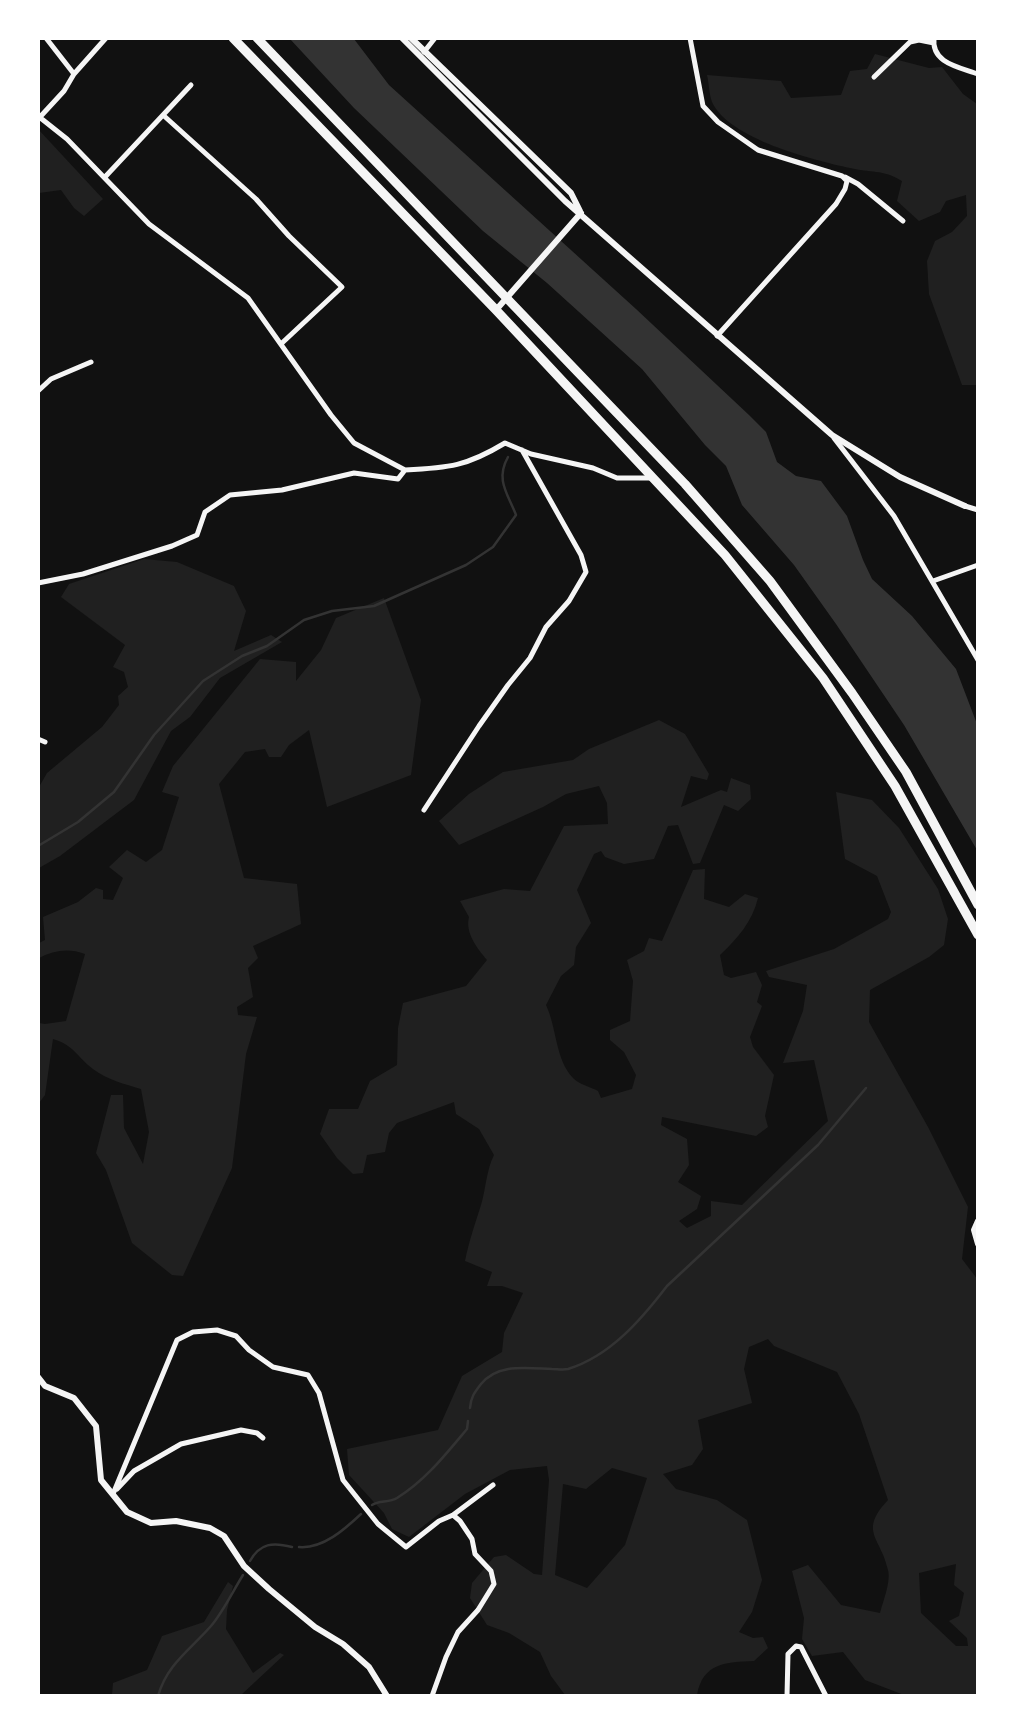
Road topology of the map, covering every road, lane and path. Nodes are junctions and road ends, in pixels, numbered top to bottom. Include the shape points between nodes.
1 (46, 38) edge
2 (106, 38) edge
3 (233, 38) edge
4 (257, 38) edge
5 (401, 38) edge
6 (411, 38) edge
7 (435, 38) edge
8 (690, 38) edge
9 (934, 41) edge
10 (423, 55) junction
11 (74, 74) junction
12 (978, 74) edge
13 (874, 77) dead end
14 (191, 85) dead end
15 (163, 115) junction
16 (39, 117) edge
17 (842, 176) junction
18 (105, 177) junction
19 (581, 213) junction
20 (903, 221) dead end
21 (510, 295) junction
22 (496, 310) junction
23 (716, 336) junction
24 (282, 343) junction
25 (91, 362) dead end
26 (38, 391) edge
27 (832, 435) junction
28 (522, 450) junction
29 (405, 470) junction
30 (652, 478) junction
31 (965, 506) joint
32 (978, 510) edge
33 (978, 565) edge
34 (933, 581) junction
35 (38, 583) edge
36 (978, 660) edge
37 (38, 739) edge
38 (45, 742) dead end
39 (424, 810) dead end
40 (978, 905) edge
41 (978, 935) edge
42 (978, 1221) edge
43 (978, 1244) edge
44 (38, 1377) edge
45 (263, 1438) dead end
46 (493, 1485) dead end
47 (113, 1494) junction
48 (453, 1515) junction
49 (387, 1696) edge
50 (432, 1696) edge
51 (787, 1696) edge
52 (826, 1696) edge

1 - 11 street
2 - 11 street
3 - 22 highway
4 - 21 highway
5 - 10 street
6 - 10 street
7 - 10 street
8 - 17 street via 703,106 718,122 758,150
9 - 12 street via 942,60
9 - 13 street via 910,42
10 - 19 street via 571,193
11 - 16 street
14 - 15 street
15 - 18 street
15 - 24 street via 256,199 342,287
16 - 18 street
17 - 20 street
17 - 23 street via 847,181 836,204
18 - 24 street via 149,224 248,298
19 - 21 street
19 - 23 street
21 - 22 street
21 - 40 highway via 770,582 906,772
22 - 30 highway
23 - 27 street
24 - 29 street via 354,443
25 - 26 street via 51,379
27 - 31 street via 900,477
27 - 34 street via 894,516
28 - 29 street via 505,443 458,466
28 - 30 street via 617,478
28 - 39 street via 586,572
29 - 35 street via 398,479 354,473 282,490 230,495 205,512 197,535 83,574
30 - 41 highway via 725,555 823,678 895,786
31 - 32 street
33 - 34 street
34 - 36 street
37 - 38 street
42 - 43 street via 974,1230
44 - 47 street via 45,1386 74,1398 96,1426 102,1480
45 - 47 street via 241,1430 181,1444 134,1471
46 - 48 street
47 - 48 street via 177,1340 193,1332 217,1330 236,1336 273,1367 308,1375 319,1393 343,1480 378,1524 406,1547
47 - 49 street via 127,1511 150,1523 176,1521 224,1536 244,1566 269,1589 369,1667
48 - 50 street via 472,1539 475,1554 491,1571 494,1584 458,1632
51 - 52 street via 788,1654 796,1646 801,1647

